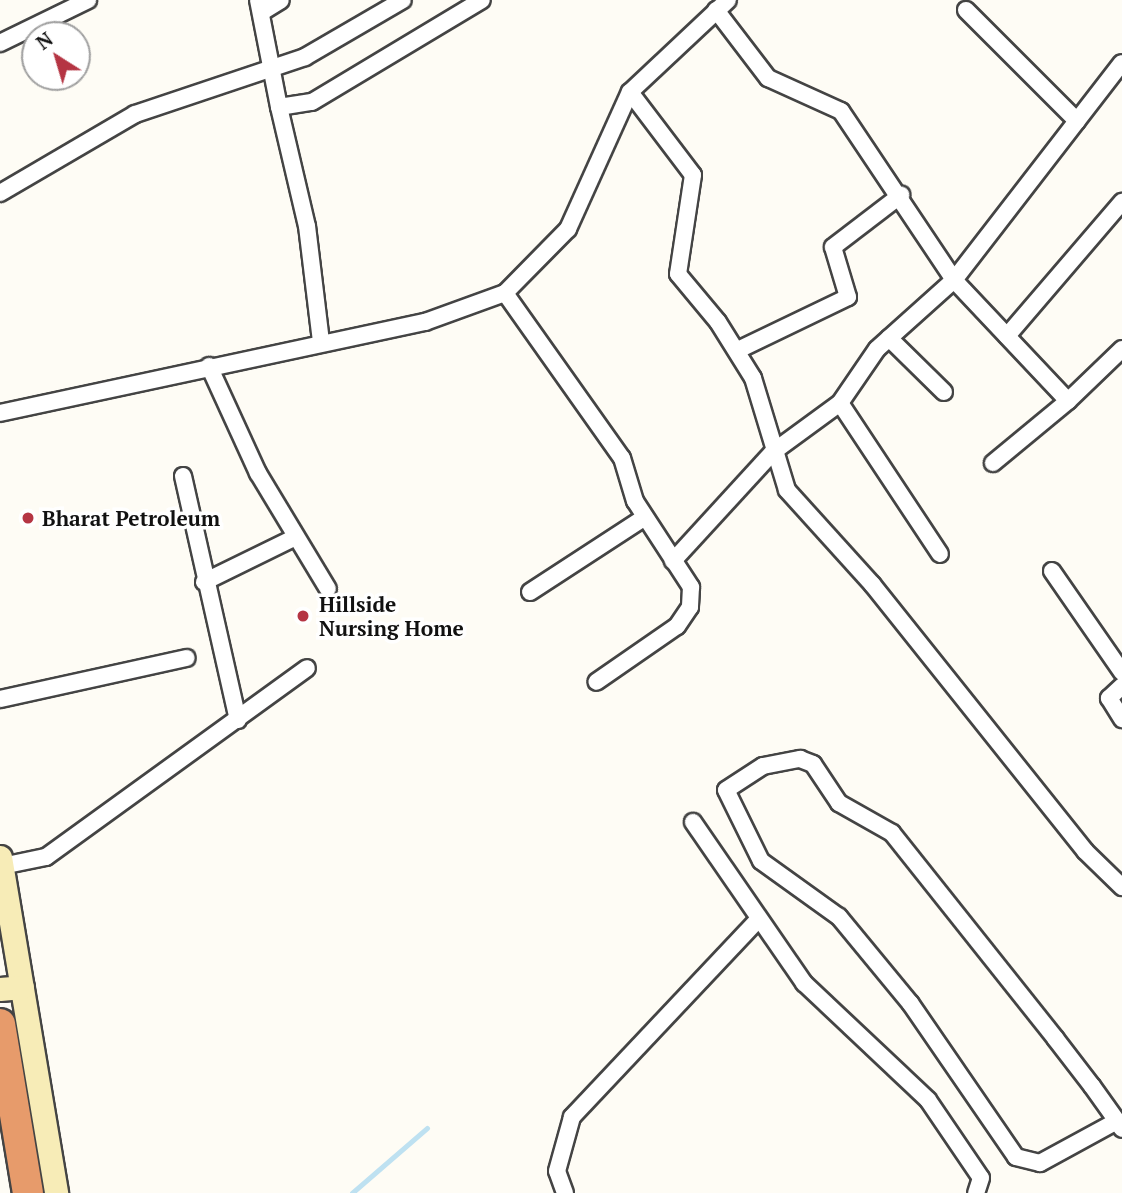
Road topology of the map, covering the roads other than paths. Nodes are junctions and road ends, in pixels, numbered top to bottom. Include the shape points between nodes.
1 (88, 0) edge
2 (281, 0) edge
3 (403, 0) edge
4 (482, 0) edge
5 (722, 5) edge
6 (260, 6) edge
7 (966, 10) dead end
8 (0, 43) edge
9 (1122, 64) edge
10 (271, 66) junction
11 (630, 92) junction
12 (279, 107) junction
13 (1077, 121) junction
14 (0, 193) edge
15 (901, 195) junction
16 (1122, 202) edge
17 (954, 280) junction
18 (505, 293) junction
19 (1007, 336) junction
20 (889, 338) junction
21 (321, 341) junction
22 (1122, 349) edge
23 (738, 350) junction
24 (209, 366) junction
25 (944, 392) dead end
26 (1068, 401) junction
27 (840, 403) junction
28 (0, 413) edge
29 (773, 452) junction
30 (993, 463) dead end
31 (183, 476) dead end
32 (645, 517) junction
33 (296, 537) junction
34 (940, 554) dead end
35 (673, 561) junction
36 (1052, 571) dead end
37 (204, 582) junction
38 (328, 589) dead end
39 (530, 592) dead end
40 (187, 658) dead end
41 (307, 668) dead end
42 (1122, 672) edge
43 (596, 682) dead end
44 (1122, 686) edge
45 (0, 699) edge
46 (1122, 719) edge
47 (238, 720) junction
48 (693, 822) dead end
49 (1, 861) edge
50 (1122, 887) edge
51 (757, 920) junction
52 (9, 955) edge
53 (11, 988) edge
54 (0, 1024) edge
55 (1119, 1125) edge
56 (28, 1193) edge
57 (57, 1193) edge
58 (565, 1193) edge
59 (976, 1193) edge

1 - 8 street
2 - 6 street
3 - 10 street via 305,57
4 - 12 street via 312,102
5 - 11 street
5 - 15 street via 768,78 841,111
6 - 10 street
7 - 13 street
9 - 13 street
10 - 12 street
10 - 14 street via 135,114
11 - 18 street via 568,229
11 - 23 street via 693,176 678,274
12 - 21 street via 307,226
13 - 17 street
15 - 17 street
15 - 23 street via 833,247 848,297
16 - 19 street
17 - 19 street
17 - 20 street
18 - 21 street via 425,322
18 - 32 street via 622,458
19 - 26 street
20 - 25 street
20 - 27 street
21 - 24 street
22 - 26 street
23 - 29 street via 753,378
24 - 28 street
24 - 33 street via 258,472
26 - 30 street
27 - 29 street
27 - 34 street
29 - 35 street
29 - 50 street via 798,507 907,631 1085,851
31 - 37 street
32 - 35 street
32 - 39 street
33 - 37 street
33 - 38 street
35 - 43 street via 691,587 690,607 652,647
36 - 42 street
37 - 47 street
40 - 45 street
41 - 47 street
44 - 46 street via 1109,698
47 - 49 street via 46,857
48 - 51 street
49 - 52 street
51 - 58 street via 572,1117 557,1171
51 - 59 street via 804,983 928,1100 981,1178
52 - 53 street
53 - 57 street
54 - 56 highway
55 - 55 street via 892,833 839,803 813,764 800,759 763,766 726,790 761,861 839,917 910,1003 1016,1157 1040,1163

